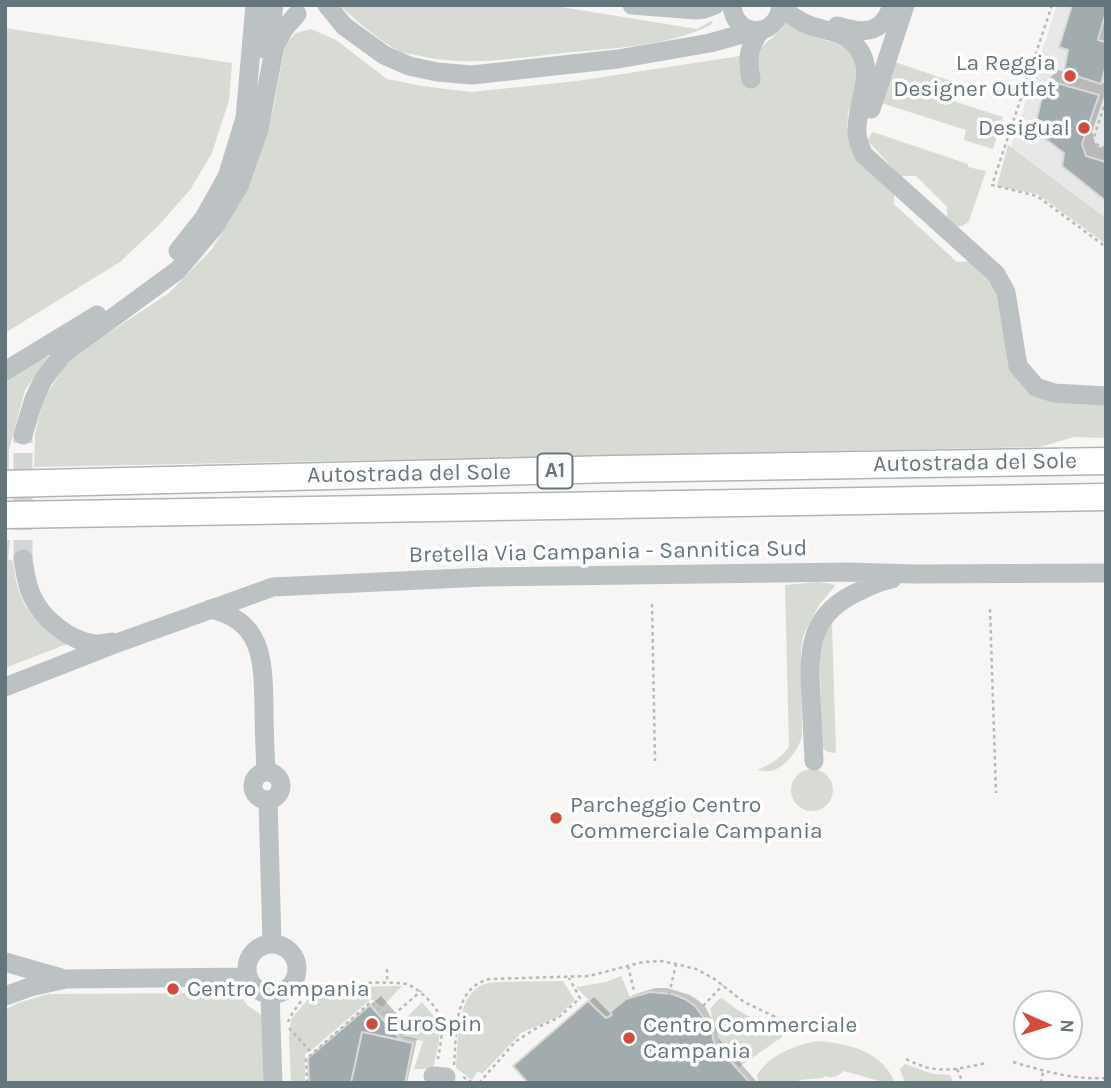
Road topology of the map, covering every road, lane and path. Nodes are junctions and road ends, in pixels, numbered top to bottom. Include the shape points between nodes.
1 (255, 5) edge
2 (275, 5) edge
3 (327, 5) edge
4 (632, 5) edge
5 (893, 5) edge
6 (905, 5) edge
7 (1052, 5) edge
8 (726, 6) edge
9 (786, 6) edge
10 (1043, 10) dead end
11 (303, 11) edge
12 (1050, 13) junction
13 (344, 26) junction
14 (757, 31) junction
15 (687, 46) junction
16 (751, 79) dead end
17 (248, 83) junction
18 (1106, 100) edge
19 (860, 143) junction
20 (1106, 148) edge
21 (1106, 247) edge
22 (5, 372) edge
23 (1106, 396) edge
24 (23, 435) tunnel mouth
25 (1106, 461) edge
26 (5, 484) edge
27 (1106, 497) edge
28 (5, 515) edge
29 (23, 559) tunnel mouth
30 (1106, 573) edge
31 (914, 574) junction
32 (652, 604) dead end
33 (990, 608) dead end
34 (210, 609) junction
35 (120, 642) junction
36 (5, 687) edge
37 (655, 761) dead end
38 (814, 761) dead end
39 (996, 793) dead end
40 (272, 944) junction
41 (5, 962) edge
42 (676, 964) junction
43 (628, 966) junction
44 (387, 969) dead end
45 (248, 977) junction
46 (569, 978) junction
47 (65, 979) junction
48 (387, 983) junction
49 (723, 985) junction
50 (634, 990) dead end
51 (421, 991) junction
52 (270, 994) junction
53 (669, 994) dead end
54 (5, 996) edge
55 (704, 1006) dead end
56 (790, 1024) dead end
57 (286, 1026) junction
58 (287, 1037) dead end
59 (312, 1053) junction
60 (906, 1059) dead end
61 (1013, 1062) dead end
62 (986, 1063) dead end
63 (957, 1069) junction
64 (1043, 1072) junction
65 (447, 1075) junction
66 (1065, 1076) junction
67 (1106, 1078) edge
68 (273, 1083) edge
69 (307, 1083) edge
70 (473, 1083) edge
71 (479, 1083) edge
72 (963, 1083) edge
73 (1041, 1083) edge
74 (1068, 1083) edge

1 - 17 street
2 - 11 street via 284,12
2 - 17 street via 263,58
3 - 13 street
4 - 8 street via 696,10
5 - 9 street via 881,24 854,31
6 - 19 street
7 - 12 path
8 - 14 street via 745,28
8 - 15 street via 720,27
9 - 14 street via 775,23
9 - 19 street via 803,23 843,36 862,56 867,70 859,112
10 - 12 path
11 - 13 street
11 - 24 street via 275,45 259,129 239,186 215,226 178,270 62,355 43,380
12 - 21 path via 992,185 1037,196
13 - 15 street via 384,55 409,66 472,75 618,59
14 - 15 street
14 - 16 street via 749,51
17 - 22 street via 245,118 227,177 204,218 170,260 131,292
18 - 20 path via 1092,143
19 - 23 street via 863,154 996,274 1006,292 1018,366 1036,387 1054,393
25 - 26 highway, Autostrada del Sole / A1
27 - 28 highway, Autostrada del Sole / A1
29 - 35 street via 32,596 60,629 96,644
30 - 31 street, Bretella Via Campania - Sannitica Sud
31 - 34 street, Bretella Via Campania - Sannitica Sud via 484,578 273,587
31 - 38 street via 883,580 846,596 824,617 812,640 809,664
32 - 37 path
33 - 39 path
34 - 35 street, Bretella Via Campania - Sannitica Sud
34 - 40 street via 237,619 249,631 263,665 266,771 255,777 252,785 259,798 268,800
35 - 36 street, Bretella Via Campania - Sannitica Sud
40 - 45 street via 252,955
40 - 52 street via 290,953 296,972 290,986
41 - 47 street
42 - 43 path via 661,961
42 - 49 path via 696,969
42 - 53 path
43 - 46 path
43 - 50 path
44 - 48 path
45 - 47 street
45 - 52 street via 256,989
46 - 65 path via 490,979 470,988 461,1003
46 - 71 path via 580,999 558,1018 515,1042
47 - 54 street
48 - 51 path via 404,983
48 - 57 path via 316,986 291,1013
49 - 55 path
49 - 56 path via 744,1002
51 - 59 path via 390,1018 371,1002
51 - 65 path via 442,1021
52 - 68 street
57 - 58 path
57 - 59 path
59 - 69 path via 306,1059
60 - 63 path via 935,1070
61 - 64 path
62 - 63 path
63 - 72 path
64 - 66 path
64 - 73 path
65 - 70 path
66 - 67 path
66 - 74 path

